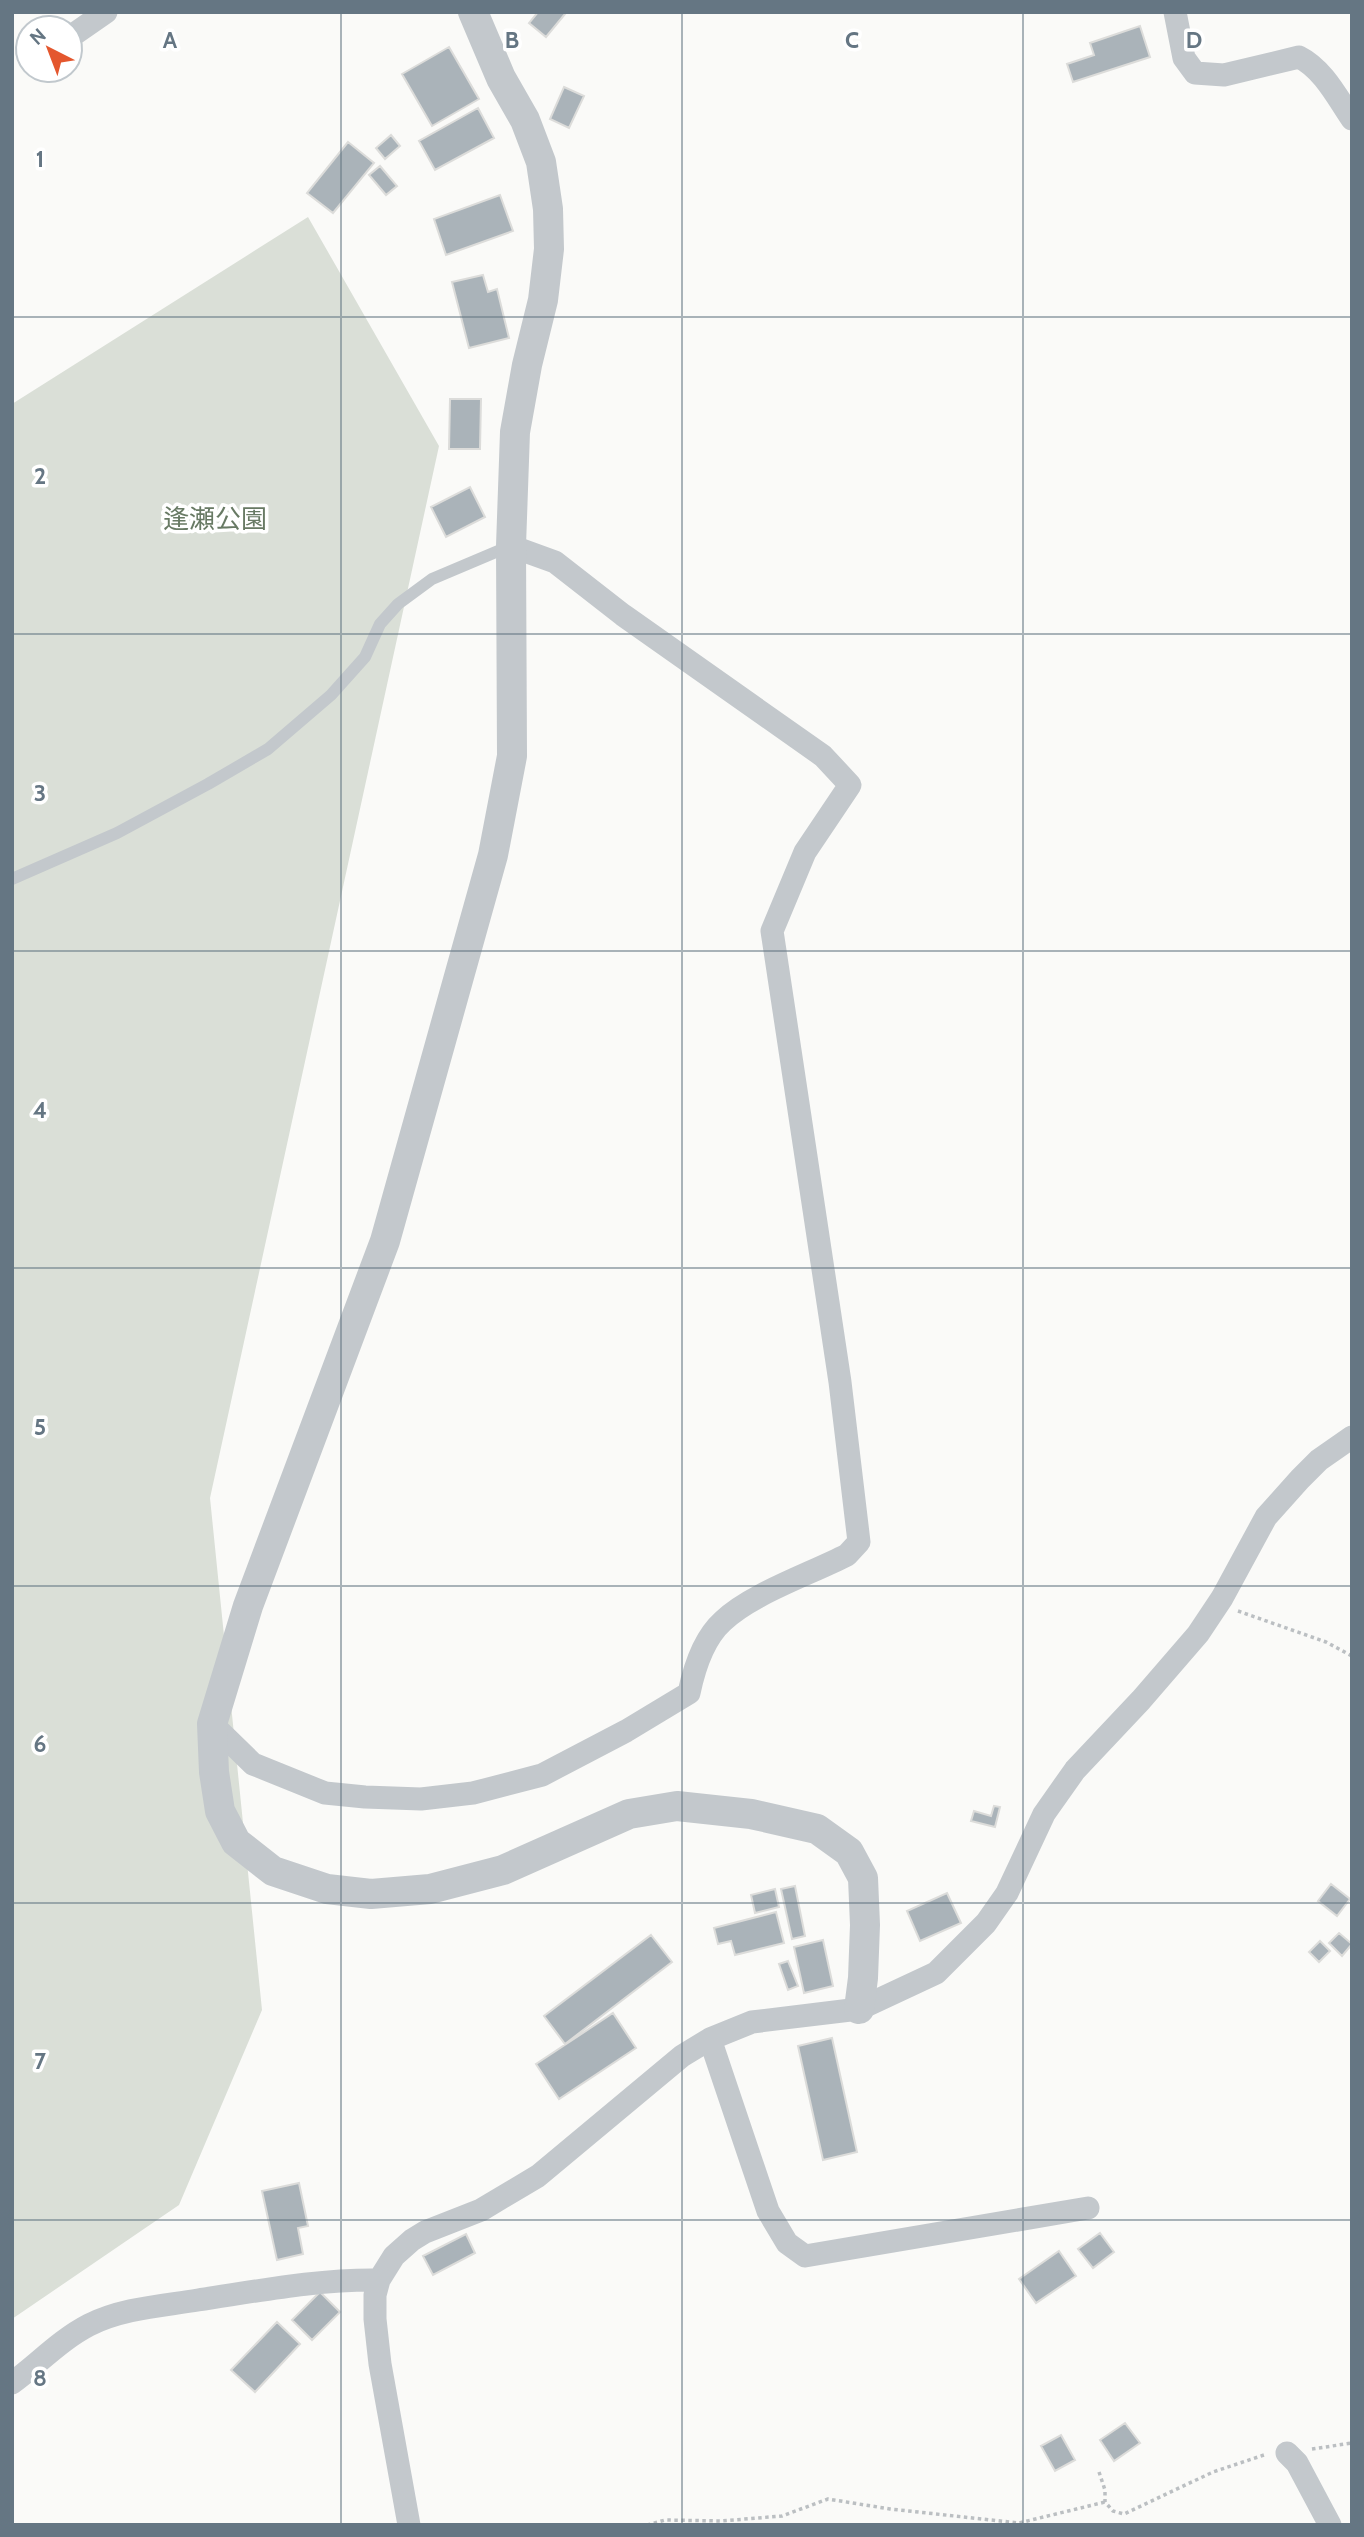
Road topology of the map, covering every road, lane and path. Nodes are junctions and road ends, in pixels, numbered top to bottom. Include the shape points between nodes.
1 (106, 12) edge
2 (472, 12) edge
3 (1175, 12) edge
4 (84, 27) edge
5 (1352, 119) edge
6 (510, 546) junction
7 (12, 879) edge
8 (1352, 1437) edge
9 (1222, 1598) junction
10 (1352, 1656) edge
11 (212, 1724) junction
12 (859, 2009) junction
13 (710, 2039) junction
14 (1088, 2207) dead end
15 (379, 2280) junction
16 (12, 2383) edge
17 (1352, 2443) edge
18 (1287, 2453) junction
19 (1099, 2472) dead end
20 (1105, 2502) junction
21 (409, 2525) edge
22 (647, 2525) edge
23 (1330, 2525) edge

1 - 4 street
2 - 6 street via 525,120 541,162 548,209 543,300 515,432
3 - 5 street via 1184,58 1195,73 1224,75 1299,57 1320,73
6 - 7 lane via 432,579 398,604 380,624 365,657 331,695 268,748 117,833
6 - 11 street via 512,756 493,855 385,1241 248,1606
6 - 11 street via 555,562 823,756 850,785 805,852 772,931 840,1382 859,1542 847,1555 744,1604 720,1623 695,1664 689,1693 542,1775 473,1793 421,1799 325,1793 253,1764
8 - 9 street via 1319,1460 1266,1517
9 - 10 path via 1241,1614 1326,1642
9 - 12 street via 1198,1634 1055,1796 1007,1893 986,1923 936,1973
11 - 12 street via 220,1811 236,1842 273,1871 327,1889 371,1894 430,1889 503,1870 629,1814 677,1806 751,1814 817,1829 849,1852 863,1878
12 - 13 street via 752,2022
13 - 14 street via 768,2211 787,2243 804,2256
13 - 15 street via 682,2056 538,2176 481,2210 412,2240 394,2256
15 - 16 street via 281,2287 108,2316 61,2342
15 - 21 street via 374,2295 380,2364
17 - 18 path
18 - 20 path via 1273,2452 1213,2472 1124,2514
18 - 23 street
19 - 20 path
20 - 22 path via 1019,2523 828,2499 782,2516 665,2520

